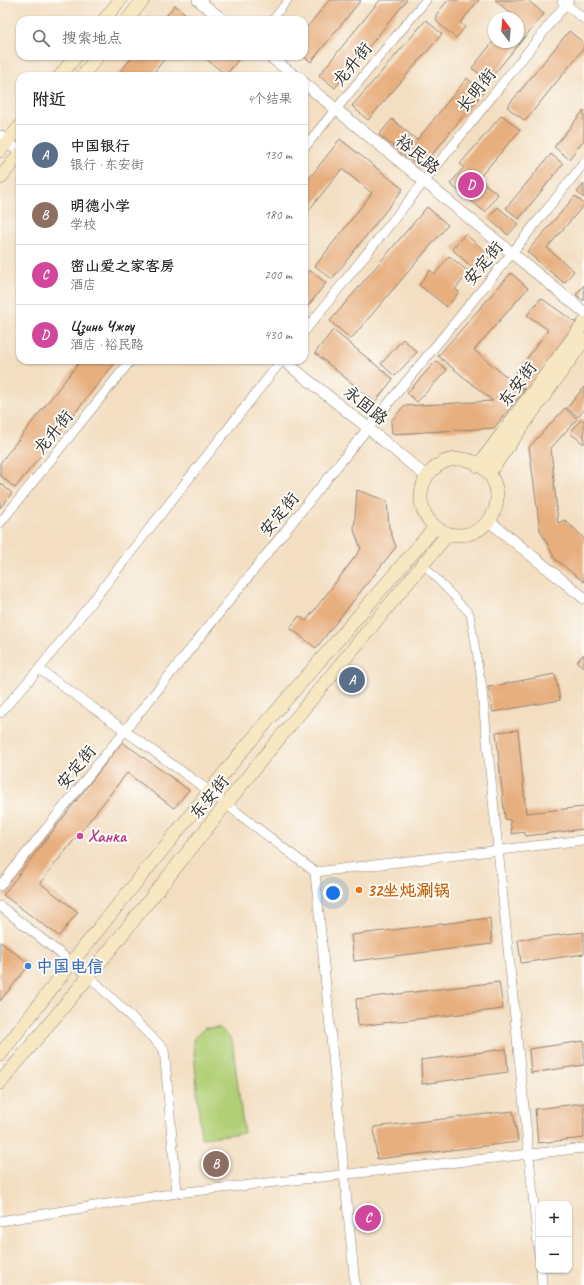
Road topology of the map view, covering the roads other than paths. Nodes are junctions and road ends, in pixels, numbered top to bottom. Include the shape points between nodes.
1 (120, 0) edge
2 (143, 0) edge
3 (198, 0) edge
4 (288, 0) edge
5 (426, 0) edge
6 (565, 1) edge
7 (107, 16) edge
8 (130, 16) edge
9 (218, 16) edge
10 (275, 16) edge
11 (584, 19) edge
12 (73, 60) edge
13 (95, 60) edge
14 (275, 60) edge
15 (63, 72) edge
16 (85, 72) edge
17 (290, 72) edge
18 (308, 86) edge
19 (337, 108) junction
20 (16, 130) edge
21 (2, 143) edge
22 (308, 143) edge
23 (16, 151) edge
24 (16, 158) edge
25 (584, 163) edge
26 (3, 174) edge
27 (423, 182) junction
28 (512, 253) junction
29 (584, 312) edge
30 (584, 323) edge
31 (308, 327) edge
32 (584, 340) edge
33 (129, 364) edge
34 (280, 364) edge
35 (288, 364) edge
36 (368, 428) junction
37 (484, 469) junction
38 (426, 477) junction
39 (489, 521) junction
40 (0, 523) edge
41 (435, 527) junction
42 (448, 534) junction
43 (423, 564) junction
44 (584, 598) edge
45 (38, 669) junction
46 (481, 681) joint
47 (0, 713) edge
48 (125, 731) junction
49 (209, 791) junction
50 (226, 804) junction
51 (584, 840) edge
52 (497, 851) junction
53 (315, 872) junction
54 (0, 886) edge
55 (0, 906) edge
56 (72, 962) junction
57 (89, 976) junction
58 (0, 1054) edge
59 (0, 1083) edge
60 (584, 1148) edge
61 (528, 1154) junction
62 (344, 1174) junction
63 (177, 1193) junction
64 (0, 1221) edge
65 (537, 1237) edge
66 (541, 1273) edge
67 (355, 1285) edge
68 (542, 1285) edge

1 - 7 main road
2 - 8 main road
3 - 9 street
4 - 10 street
5 - 19 street, 龙升街
6 - 11 street
6 - 27 street, 长明街
12 - 15 main road
13 - 16 main road
14 - 17 street
18 - 19 street, 裕民路
19 - 22 street, 龙升街
19 - 27 street, 裕民路
20 - 21 main road
21 - 23 street
24 - 26 main road
25 - 28 street, 安定街
27 - 28 street, 裕民路
27 - 31 street, 长明街
28 - 29 street, 裕民路
28 - 36 street, 安定街
30 - 37 main road, 东安街
32 - 37 main road, 东安街
33 - 40 street, 龙升街
34 - 45 street
35 - 36 street, 永固路
36 - 38 street, 永固路
36 - 48 street, 安定街
37 - 38 main road via 469,460 454,459 440,464
37 - 39 main road via 497,492 496,507
38 - 41 main road via 421,487 420,502 425,516
39 - 42 main road via 470,533
39 - 44 street
41 - 42 main road
41 - 49 main road, 东安街
42 - 43 main road, 东安街
43 - 46 street via 470,614
43 - 50 main road, 东安街
45 - 47 street
45 - 48 street
46 - 52 street
48 - 49 street
48 - 54 street, 安定街
49 - 50 street
49 - 56 main road, 东安街
50 - 53 street
50 - 57 main road, 东安街
51 - 52 street
52 - 53 street
52 - 61 street
53 - 62 street
55 - 56 street
56 - 57 street
56 - 58 main road, 东安街
57 - 59 main road, 东安街
57 - 63 street via 164,1050
60 - 61 street
61 - 62 street
61 - 65 street
62 - 63 street
62 - 67 street
63 - 64 street
66 - 68 street

